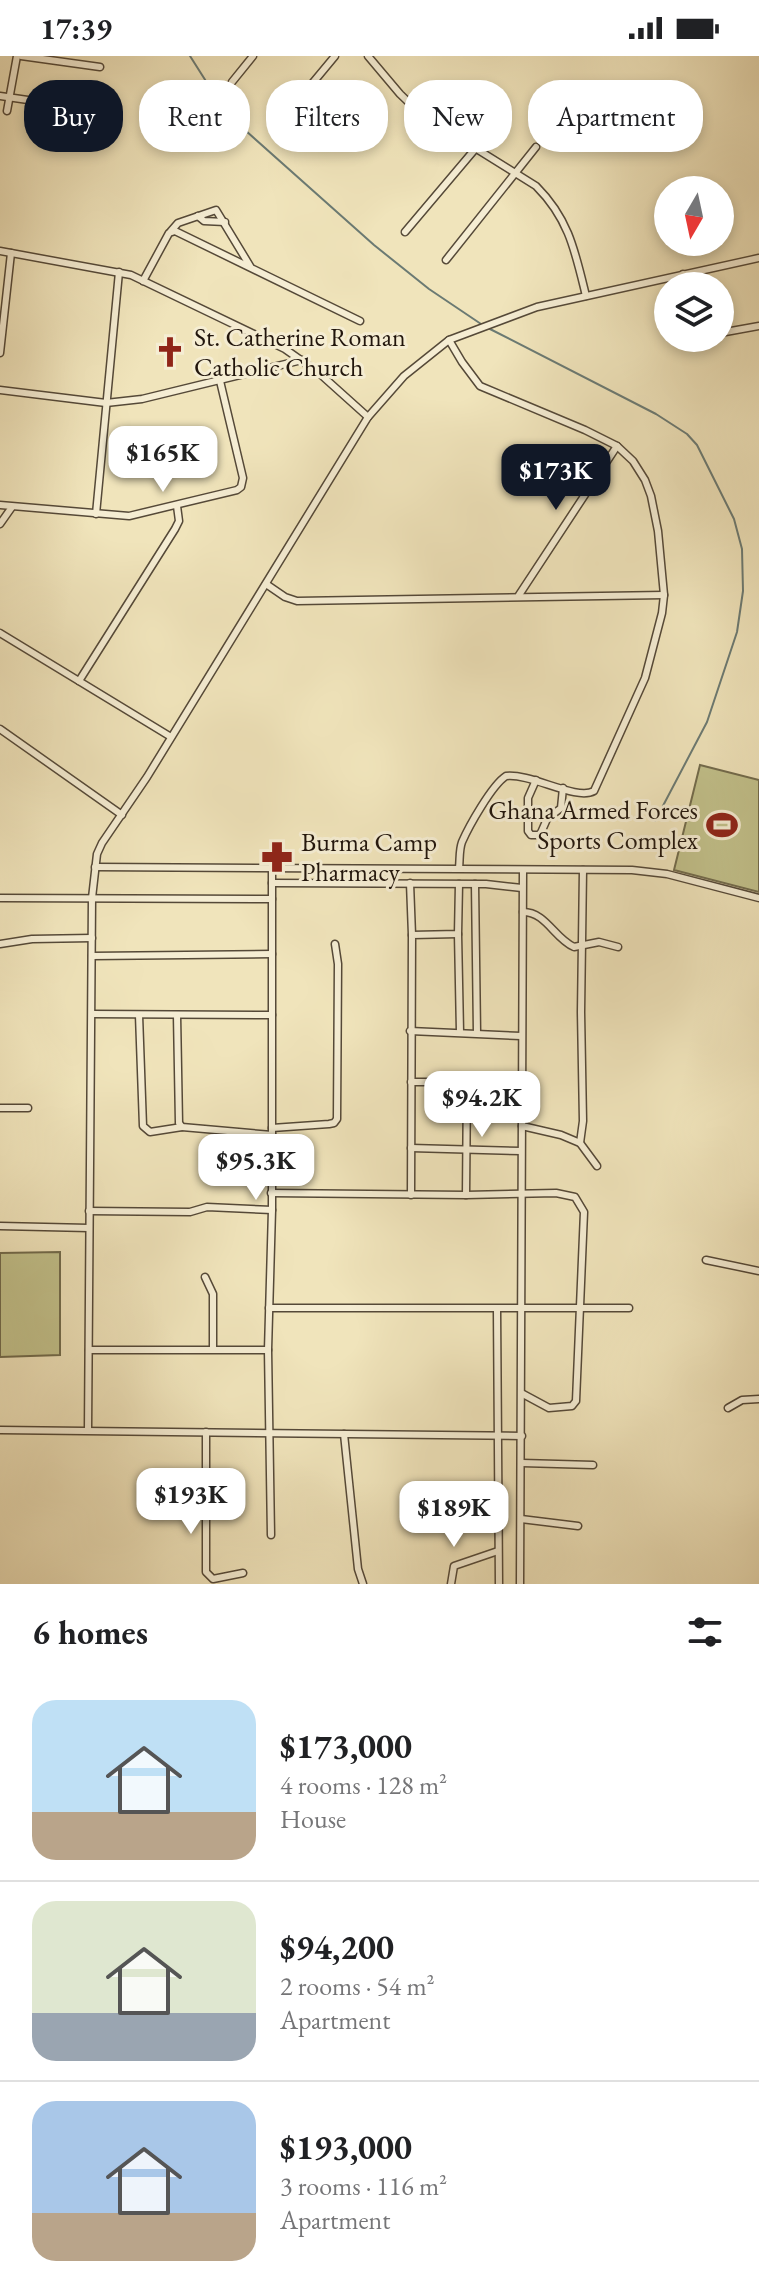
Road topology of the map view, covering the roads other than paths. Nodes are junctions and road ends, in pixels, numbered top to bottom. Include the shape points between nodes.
1 (19, 56) edge
2 (253, 56) edge
3 (335, 56) edge
4 (368, 56) edge
5 (100, 67) dead end
6 (234, 80) edge
7 (315, 80) edge
8 (0, 96) edge
9 (9, 97) junction
10 (404, 98) edge
11 (24, 99) edge
12 (7, 111) dead end
13 (473, 152) edge
14 (482, 152) edge
15 (532, 152) edge
16 (517, 174) junction
17 (198, 216) junction
18 (225, 222) junction
19 (171, 231) junction
20 (405, 232) dead end
21 (239, 247) junction
22 (0, 251) edge
23 (11, 253) junction
24 (229, 256) junction
25 (759, 258) edge
26 (446, 260) dead end
27 (250, 266) junction
28 (119, 272) junction
29 (692, 272) edge
30 (143, 281) junction
31 (654, 281) edge
32 (586, 296) junction
33 (360, 321) dead end
34 (759, 326) edge
35 (734, 330) edge
36 (449, 340) junction
37 (0, 353) edge
38 (302, 360) junction
39 (220, 381) junction
40 (0, 390) edge
41 (106, 403) junction
42 (368, 417) junction
43 (617, 446) junction
44 (0, 505) edge
45 (177, 506) junction
46 (12, 507) junction
47 (96, 514) junction
48 (0, 524) edge
49 (266, 584) junction
50 (519, 595) junction
51 (664, 595) junction
52 (0, 633) edge
53 (79, 681) junction
54 (0, 729) edge
55 (171, 737) junction
56 (536, 780) junction
57 (563, 788) junction
58 (122, 815) junction
59 (95, 867) junction
60 (459, 868) junction
61 (272, 869) junction
62 (583, 870) junction
63 (523, 871) junction
64 (272, 883) junction
65 (410, 883) junction
66 (459, 884) junction
67 (475, 884) junction
68 (522, 888) junction
69 (0, 898) edge
70 (92, 898) junction
71 (759, 898) edge
72 (272, 899) junction
73 (523, 912) junction
74 (458, 934) junction
75 (412, 935) junction
76 (92, 938) junction
77 (0, 944) edge
78 (335, 944) dead end
79 (581, 946) junction
80 (618, 947) dead end
81 (272, 954) junction
82 (92, 956) junction
83 (92, 1014) junction
84 (139, 1015) junction
85 (177, 1015) junction
86 (272, 1015) junction
87 (410, 1031) junction
88 (460, 1032) junction
89 (477, 1033) junction
90 (521, 1036) junction
91 (411, 1082) junction
92 (467, 1082) junction
93 (521, 1082) junction
94 (0, 1108) edge
95 (28, 1108) dead end
96 (522, 1126) junction
97 (182, 1127) junction
98 (272, 1132) junction
99 (580, 1143) junction
100 (411, 1148) junction
101 (467, 1149) junction
102 (521, 1151) junction
103 (597, 1166) dead end
104 (271, 1193) junction
105 (521, 1193) junction
106 (411, 1195) junction
107 (466, 1195) junction
108 (272, 1210) junction
109 (89, 1211) junction
110 (0, 1226) edge
111 (89, 1228) junction
112 (706, 1260) dead end
113 (759, 1271) edge
114 (205, 1277) dead end
115 (579, 1306) junction
116 (269, 1308) junction
117 (629, 1308) dead end
118 (497, 1309) junction
119 (521, 1309) junction
120 (213, 1349) junction
121 (89, 1350) junction
122 (268, 1350) junction
123 (523, 1394) junction
124 (759, 1399) edge
125 (728, 1408) dead end
126 (0, 1430) edge
127 (88, 1430) junction
128 (206, 1432) junction
129 (271, 1432) junction
130 (344, 1434) junction
131 (497, 1436) junction
132 (522, 1436) junction
133 (522, 1463) junction
134 (593, 1465) dead end
135 (521, 1519) junction
136 (578, 1526) dead end
137 (271, 1535) dead end
138 (498, 1551) junction
139 (243, 1573) dead end
140 (363, 1584) edge
141 (451, 1584) edge
142 (499, 1584) edge
143 (520, 1584) edge

1 - 5 street
1 - 9 street
2 - 6 street
3 - 7 street
4 - 10 street
8 - 9 street
9 - 11 street
9 - 12 street
13 - 20 street
14 - 16 street
15 - 16 street
16 - 26 street
16 - 32 street via 536,186 560,214
17 - 18 street
17 - 18 street via 216,210
17 - 19 street
18 - 21 street
19 - 24 street
19 - 30 street
21 - 24 street
21 - 27 street
22 - 23 street
23 - 28 street
23 - 37 street
24 - 27 street
25 - 29 street
27 - 33 street
28 - 30 street
28 - 41 street
30 - 38 street
31 - 32 street
32 - 36 street via 537,307
34 - 35 street
36 - 42 street via 404,376
36 - 43 street via 480,386
38 - 39 street
38 - 42 street
39 - 41 street
39 - 45 street via 243,483 237,490
40 - 41 street
41 - 47 street
42 - 49 street
43 - 50 street
43 - 51 street via 633,461 651,496
44 - 46 street
45 - 47 street via 129,516
45 - 53 street via 175,529
46 - 47 street
46 - 48 street
49 - 50 street via 297,601
49 - 55 street
50 - 51 street
51 - 57 street via 645,678 598,785 590,794
52 - 53 street
53 - 55 street
54 - 58 street
55 - 58 street
56 - 57 street
56 - 57 street via 528,798 531,835 540,835 547,819 561,808
56 - 60 street via 513,775 500,780 461,844
58 - 59 street via 102,843
59 - 61 street
59 - 70 street
60 - 61 street
60 - 63 street
61 - 64 street
62 - 63 street
62 - 71 street via 667,874
62 - 79 street
63 - 68 street
64 - 65 street
64 - 72 street
65 - 66 street
65 - 75 street
66 - 67 street
66 - 74 street
67 - 68 street
67 - 89 street
68 - 73 street
69 - 70 street
70 - 72 street
70 - 76 street
72 - 81 street
73 - 79 street via 535,913 568,945
73 - 90 street
74 - 75 street
74 - 88 street
75 - 87 street
76 - 77 street
76 - 82 street
78 - 98 street via 336,1122
79 - 80 street via 599,942
79 - 99 street
81 - 82 street
81 - 86 street
82 - 83 street
83 - 84 street
83 - 109 street
84 - 85 street
84 - 97 street via 143,1126 150,1132
85 - 86 street
85 - 97 street
86 - 98 street
87 - 88 street
87 - 91 street
88 - 89 street
89 - 90 street
90 - 93 street
91 - 92 street
91 - 100 street
92 - 93 street
92 - 101 street
93 - 96 street
94 - 95 street
96 - 99 street
96 - 102 street
97 - 98 street
98 - 104 street
99 - 103 street
100 - 101 street
100 - 106 street
101 - 102 street
101 - 107 street
102 - 105 street
104 - 106 street
104 - 108 street
105 - 107 street
105 - 115 street via 565,1193 582,1205
105 - 119 street
106 - 107 street
108 - 109 street
108 - 116 street
109 - 111 street
110 - 111 street
111 - 121 street
112 - 113 street
114 - 120 street via 213,1294
115 - 117 street
115 - 119 street
115 - 123 street via 576,1401 549,1408
116 - 118 street
116 - 122 street
118 - 119 street
118 - 131 street
119 - 123 street
120 - 121 street
120 - 122 street
121 - 127 street
122 - 129 street
123 - 132 street
124 - 125 street
126 - 127 street
127 - 128 street
128 - 129 street
128 - 139 street via 206,1572 213,1579
129 - 130 street
129 - 137 street
130 - 131 street
130 - 140 street
131 - 132 street
131 - 138 street
132 - 133 street
133 - 134 street
133 - 135 street
135 - 136 street
135 - 143 street
138 - 141 street via 459,1563
138 - 142 street

